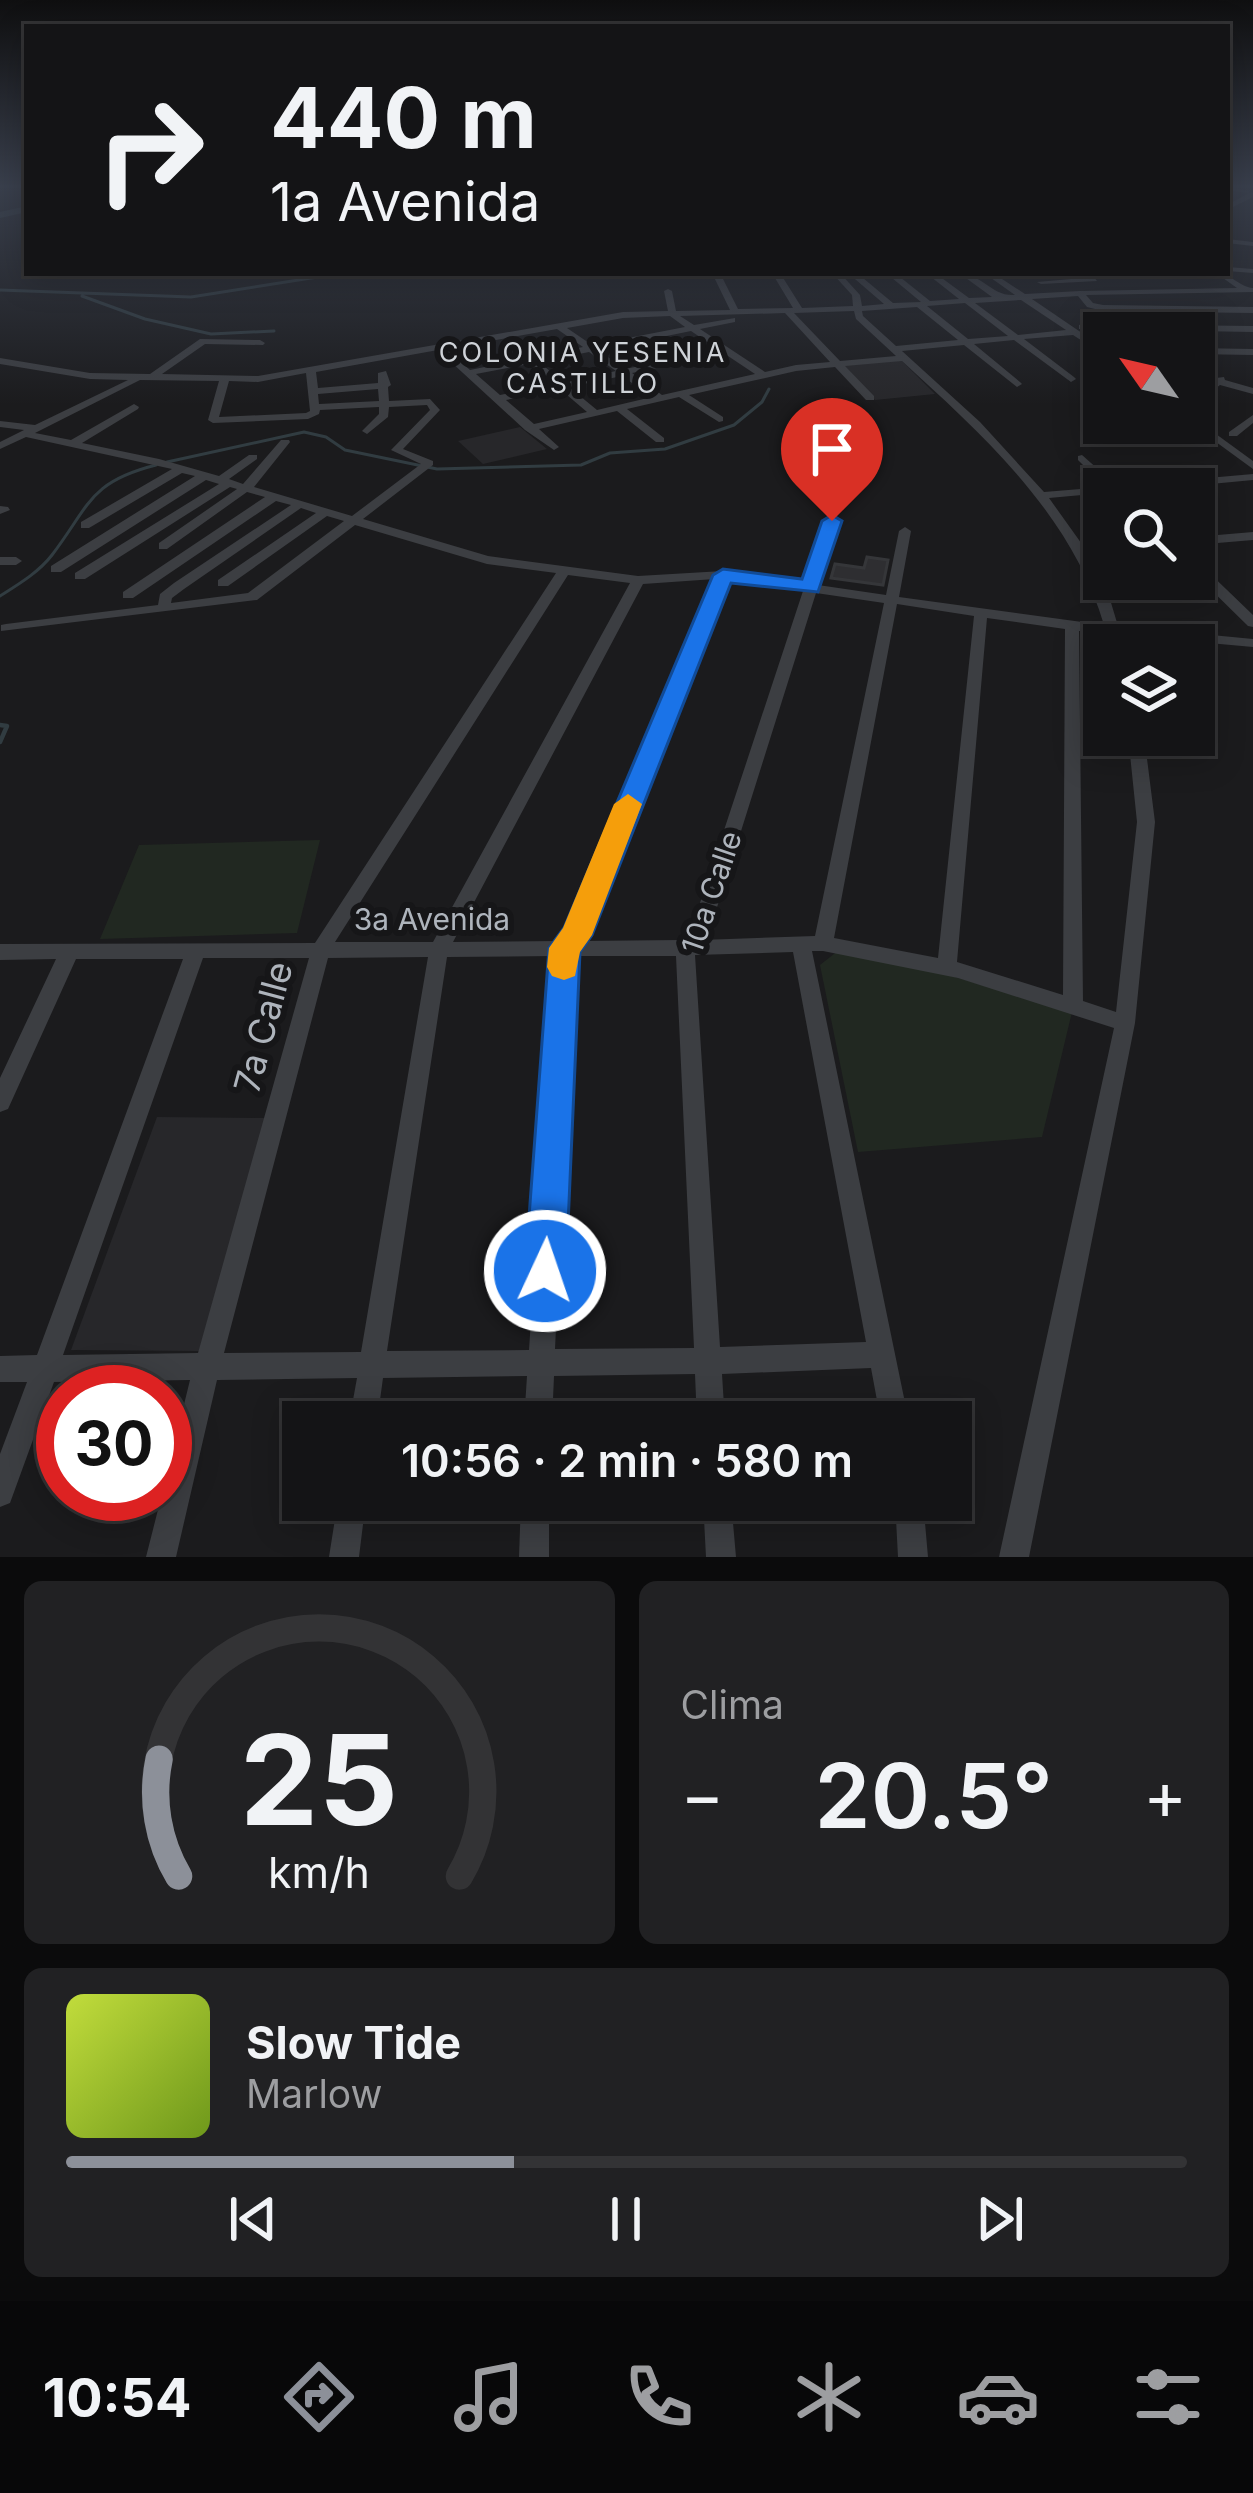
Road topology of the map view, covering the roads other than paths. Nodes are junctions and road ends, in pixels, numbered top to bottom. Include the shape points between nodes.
1 (718, 276) edge
2 (777, 276) edge
3 (839, 276) edge
4 (856, 276) edge
5 (893, 276) edge
6 (934, 276) edge
7 (967, 276) edge
8 (992, 276) edge
9 (1031, 276) edge
10 (1098, 276) edge
11 (1041, 282) junction
12 (1250, 290) edge
13 (668, 291) dead end
14 (1202, 291) junction
15 (1081, 293) junction
16 (1094, 293) junction
17 (1063, 294) junction
18 (1024, 297) junction
19 (1000, 298) junction
20 (969, 301) junction
21 (924, 304) junction
22 (891, 306) junction
23 (857, 309) junction
24 (1150, 309) junction
25 (1223, 309) junction
26 (1253, 310) edge
27 (794, 312) junction
28 (1153, 312) edge
29 (736, 313) junction
30 (762, 313) junction
31 (673, 315) junction
32 (560, 327) junction
33 (691, 330) junction
34 (1079, 330) junction
35 (1083, 330) edge
36 (1215, 330) edge
37 (1250, 331) edge
38 (1083, 334) edge
39 (1017, 338) junction
40 (964, 343) junction
41 (260, 344) dead end
42 (442, 350) junction
43 (591, 350) junction
44 (725, 351) junction
45 (1215, 352) edge
46 (1253, 352) edge
47 (897, 353) junction
48 (532, 361) junction
49 (836, 363) junction
50 (4, 364) edge
51 (311, 371) junction
52 (468, 373) junction
53 (623, 373) junction
54 (1229, 373) dead end
55 (764, 375) junction
56 (146, 378) junction
57 (225, 379) junction
58 (1071, 379) dead end
59 (1215, 380) edge
60 (1218, 381) junction
61 (1017, 384) dead end
62 (1215, 384) edge
63 (562, 386) junction
64 (315, 391) junction
65 (1253, 391) edge
66 (681, 394) junction
67 (660, 398) junction
68 (870, 398) dead end
69 (497, 399) junction
70 (387, 402) junction
71 (134, 407) dead end
72 (619, 407) junction
73 (311, 412) junction
74 (595, 413) junction
75 (1253, 418) edge
76 (719, 419) dead end
77 (0, 424) edge
78 (529, 428) junction
79 (31, 431) junction
80 (368, 431) dead end
81 (1232, 434) dead end
82 (1215, 437) edge
83 (660, 440) dead end
84 (285, 442) dead end
85 (72, 444) junction
86 (0, 446) edge
87 (554, 447) dead end
88 (253, 457) dead end
89 (1082, 458) dead end
90 (171, 465) junction
91 (1253, 466) edge
92 (1093, 468) edge
93 (205, 476) junction
94 (1253, 477) edge
95 (1215, 480) edge
96 (225, 482) junction
97 (247, 488) junction
98 (1083, 492) edge
99 (1044, 495) junction
100 (274, 496) junction
101 (300, 505) junction
102 (325, 512) junction
103 (353, 521) junction
104 (832, 521) dead end
105 (85, 525) dead end
106 (905, 531) dead end
107 (1253, 536) edge
108 (1215, 539) edge
109 (163, 546) dead end
110 (1079, 550) junction
111 (1083, 550) edge
112 (0, 561) edge
113 (16, 561) dead end
114 (56, 569) dead end
115 (562, 572) junction
116 (723, 575) junction
117 (80, 576) dead end
118 (638, 580) junction
119 (223, 583) dead end
120 (1215, 586) edge
121 (811, 587) junction
122 (128, 596) dead end
123 (892, 598) junction
124 (164, 609) junction
125 (981, 613) junction
126 (1253, 623) edge
127 (1110, 624) edge
128 (1072, 626) junction
129 (6, 628) dead end
130 (1083, 629) edge
131 (1215, 642) edge
132 (1253, 643) edge
133 (1138, 756) edge
134 (812, 943) junction
135 (565, 948) junction
136 (686, 948) junction
137 (440, 949) junction
138 (70, 950) junction
139 (196, 950) junction
140 (321, 950) junction
141 (0, 952) edge
142 (947, 967) junction
143 (1073, 1004) junction
144 (1125, 1023) junction
145 (0, 1102) edge
146 (883, 1354) junction
147 (707, 1361) junction
148 (540, 1363) junction
149 (46, 1365) edge
150 (371, 1366) junction
151 (192, 1367) edge
152 (207, 1367) junction
153 (0, 1369) edge
154 (36, 1370) edge
155 (36, 1392) edge
156 (366, 1401) edge
157 (539, 1401) edge
158 (710, 1401) edge
159 (891, 1401) edge
160 (0, 1492) edge
161 (349, 1521) edge
162 (535, 1521) edge
163 (718, 1521) edge
164 (911, 1521) edge
165 (161, 1557) edge
166 (344, 1557) edge
167 (534, 1557) edge
168 (721, 1557) edge
169 (914, 1557) edge
170 (1014, 1557) edge

1 - 29 street
2 - 27 street
3 - 23 street
4 - 22 street
5 - 21 street
6 - 20 street
7 - 19 street
8 - 18 street
9 - 11 street
10 - 11 street
10 - 16 street
11 - 17 street
12 - 14 street
13 - 31 street
14 - 16 street
14 - 25 street
15 - 16 street
15 - 17 street
15 - 24 street via 1097,307
17 - 18 street
18 - 19 street
18 - 34 street
19 - 20 street
20 - 21 street
20 - 39 street
21 - 22 street
21 - 40 street
22 - 23 street
23 - 27 street
23 - 47 street
24 - 25 street
24 - 28 street
25 - 26 street
25 - 37 street
27 - 30 street
27 - 49 street
29 - 30 street
29 - 31 street
30 - 33 street
31 - 32 street
31 - 33 street
32 - 42 street
32 - 43 street
33 - 43 street
33 - 44 street
34 - 35 street
34 - 38 street
34 - 39 street
36 - 37 street
39 - 40 street
39 - 58 street
40 - 47 street
40 - 61 street
41 - 56 street via 201,342
42 - 51 street
42 - 52 street
43 - 48 street
43 - 53 street
44 - 53 street
44 - 55 street
45 - 46 street
47 - 49 street
47 - 99 street
48 - 52 street
48 - 63 street
49 - 55 street
49 - 68 street
50 - 56 street
51 - 57 street
51 - 64 street
52 - 69 street
53 - 63 street
53 - 67 street
54 - 60 street
55 - 66 street
56 - 57 street
56 - 79 street
57 - 73 street via 213,420
59 - 60 street
60 - 62 street
60 - 65 street
63 - 69 street
63 - 74 street
64 - 70 street via 384,379
64 - 73 street
66 - 67 street
66 - 76 street
67 - 72 street
69 - 78 street
70 - 73 street
70 - 80 street
70 - 103 street via 434,404 396,450 425,468
71 - 85 street
72 - 74 street
72 - 83 street
74 - 78 street
75 - 81 street
77 - 79 street
78 - 87 street
79 - 85 street
79 - 86 street
82 - 91 street
84 - 97 street
85 - 90 street
88 - 96 street
89 - 92 street
90 - 93 street
90 - 105 street
93 - 96 street
93 - 114 street
94 - 95 street
96 - 97 street
96 - 117 street
97 - 100 street
97 - 109 street
98 - 99 street
99 - 110 street
100 - 101 street
100 - 122 street
101 - 102 street
101 - 124 street via 165,597
102 - 103 street
102 - 119 street
103 - 115 street
103 - 124 street via 252,597
104 - 121 street, 10a Calle
106 - 123 street
107 - 108 street
110 - 111 street
110 - 127 street
112 - 113 street
115 - 118 street
115 - 140 street, 7a Calle
116 - 118 street
116 - 121 street
116 - 135 street
118 - 137 street
120 - 126 street
121 - 123 street
121 - 136 street, 10a Calle via 704,920
123 - 125 street
123 - 134 street
124 - 129 street
125 - 128 street
125 - 142 street
128 - 130 street
128 - 143 street
131 - 132 street
133 - 144 street via 1146,822
134 - 136 street, 3a Avenida
134 - 142 street, 3a Avenida
134 - 146 street
135 - 136 street, 3a Avenida
135 - 137 street, 3a Avenida
135 - 148 street
136 - 147 street, 10a Calle
137 - 140 street, 3a Avenida
137 - 150 street
138 - 139 street, 3a Avenida
138 - 141 street, 3a Avenida
138 - 145 street
139 - 140 street, 3a Avenida
139 - 149 street
140 - 152 street, 7a Calle
142 - 143 street, 3a Avenida
143 - 144 street, 3a Avenida
144 - 170 street
146 - 147 street
146 - 159 street
147 - 148 street
147 - 158 street, 10a Calle
148 - 150 street
148 - 157 street
150 - 152 street
150 - 156 street
151 - 152 street
152 - 165 street, 7a Calle
153 - 154 street
155 - 160 street
161 - 166 street
162 - 167 street
163 - 168 street
164 - 169 street

